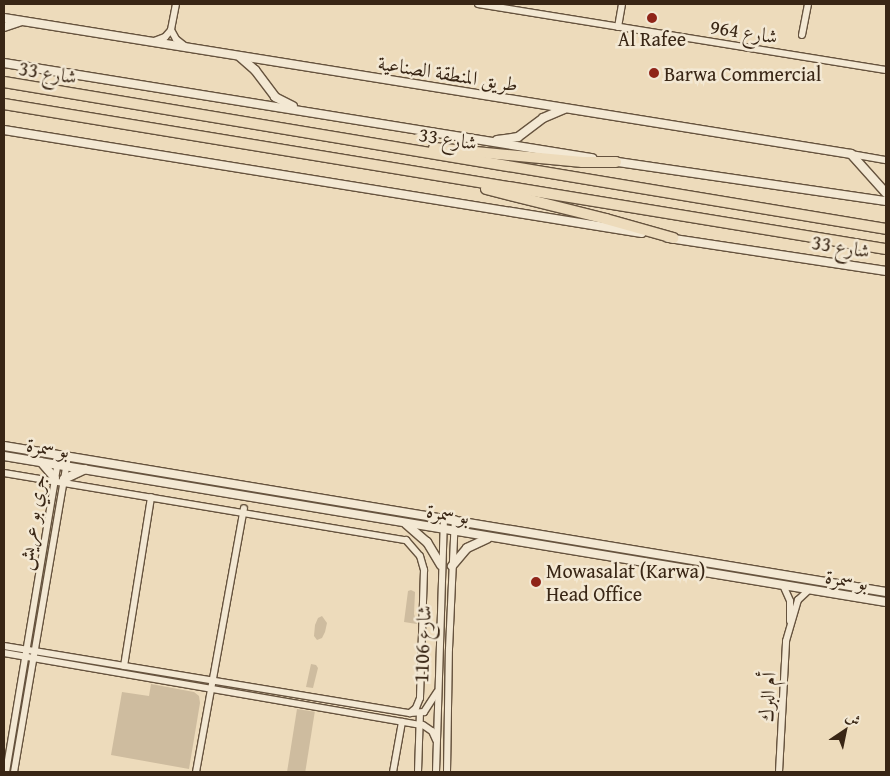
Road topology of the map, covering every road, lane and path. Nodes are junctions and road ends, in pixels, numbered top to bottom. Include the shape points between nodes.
1 (176, 4) edge
2 (478, 4) edge
3 (526, 4) edge
4 (622, 4) edge
5 (808, 4) edge
6 (524, 11) junction
7 (4, 18) edge
8 (23, 20) junction
9 (618, 26) junction
10 (4, 28) edge
11 (171, 30) junction
12 (802, 36) dead end
13 (148, 42) junction
14 (193, 50) junction
15 (239, 57) junction
16 (4, 62) edge
17 (886, 70) edge
18 (4, 82) edge
19 (4, 104) edge
20 (568, 108) junction
21 (316, 114) junction
22 (4, 130) edge
23 (471, 140) junction
24 (410, 150) junction
25 (851, 154) junction
26 (886, 160) edge
27 (616, 162) junction
28 (442, 176) junction
29 (886, 193) edge
30 (886, 201) edge
31 (886, 229) edge
32 (672, 238) junction
33 (886, 249) edge
34 (886, 271) edge
35 (4, 446) edge
36 (59, 455) junction
37 (4, 456) edge
38 (68, 456) junction
39 (41, 462) junction
40 (57, 465) junction
41 (66, 466) junction
42 (85, 469) junction
43 (4, 474) edge
44 (54, 479) junction
45 (64, 481) junction
46 (151, 497) junction
47 (242, 510) junction
48 (444, 517) junction
49 (455, 519) junction
50 (405, 522) junction
51 (443, 528) junction
52 (454, 530) junction
53 (495, 537) junction
54 (441, 565) junction
55 (452, 566) junction
56 (783, 585) junction
57 (810, 590) junction
58 (886, 592) edge
59 (886, 602) edge
60 (790, 624) junction
61 (4, 646) edge
62 (4, 653) edge
63 (26, 654) junction
64 (34, 655) junction
65 (124, 666) junction
66 (211, 681) junction
67 (210, 689) junction
68 (437, 692) junction
69 (410, 713) junction
70 (420, 713) junction
71 (402, 722) junction
72 (419, 724) junction
73 (436, 740) junction
74 (6, 772) edge
75 (14, 772) edge
76 (196, 772) edge
77 (393, 772) edge
78 (418, 772) edge
79 (436, 772) edge
80 (448, 772) edge
81 (779, 772) edge

1 - 11 street
2 - 6 street, شارع 964
3 - 6 street
4 - 9 street
5 - 12 street
6 - 9 street, شارع 964
7 - 8 street, طريق المنطقة الصناعية
8 - 10 street
8 - 13 street, طريق المنطقة الصناعية
9 - 17 street, شارع 964
11 - 13 street via 162,39
11 - 14 street via 179,43
13 - 14 street, طريق المنطقة الصناعية
14 - 15 street, طريق المنطقة الصناعية
15 - 20 street, طريق المنطقة الصناعية
15 - 21 street via 255,70 275,98
16 - 21 street
18 - 24 highway, شارع 33
19 - 28 highway, شارع 33
20 - 23 street via 543,118 518,137
20 - 25 street, طريق المنطقة الصناعية
21 - 23 street
22 - 32 street
23 - 27 street
24 - 27 highway via 446,148 582,162
24 - 31 highway, شارع 33
25 - 26 street, طريق المنطقة الصناعية
25 - 29 street
27 - 30 street
28 - 32 highway
28 - 33 highway, شارع 33
32 - 34 street, شارع 33
35 - 36 street, بو سمرة
36 - 38 street, بو سمرة
36 - 40 street, جري بو عريش
37 - 39 street, بو سمرة
38 - 41 street, جري بو عريش
38 - 48 street, بو سمرة
39 - 40 street, بو سمرة
39 - 44 street
40 - 41 street, بو سمرة
40 - 44 street, جري بو عريش
41 - 42 street, بو سمرة
41 - 45 street, جري بو عريش
42 - 45 street
42 - 50 street, بو سمرة
43 - 44 street
44 - 45 street
44 - 63 street, جري بو عريش
45 - 46 street
45 - 64 street, جري بو عريش
46 - 47 street
46 - 65 street
47 - 66 street
47 - 69 street via 401,538 418,551 424,570 421,689 420,701
48 - 49 street, بو سمرة
48 - 51 street, شارع 1106
49 - 52 street, شارع 1106
49 - 58 street, بو سمرة
50 - 51 street, بو سمرة
50 - 54 street via 427,542
51 - 52 street, بو سمرة
51 - 54 street, شارع 1106
52 - 53 street, بو سمرة
52 - 55 street, شارع 1106
53 - 55 street via 472,544
53 - 56 street, بو سمرة
54 - 68 street, شارع 1106
55 - 80 street, شارع 1106
56 - 57 street, بو سمرة
56 - 60 street, أم البرك via 790,601
57 - 59 street, بو سمرة
57 - 60 street, أم البرك via 798,600
60 - 81 street, أم البرك via 786,641
61 - 63 street
62 - 63 street
63 - 64 street
63 - 74 street, جري بو عريش
64 - 65 street
64 - 67 street
64 - 75 street, جري بو عريش
65 - 66 street
66 - 67 street
66 - 69 street
67 - 71 street
67 - 76 street
68 - 70 street via 428,708
68 - 73 street, شارع 1106
69 - 70 street
70 - 72 street
71 - 72 street
71 - 77 street
72 - 73 street via 429,728
72 - 78 street
73 - 79 street, شارع 1106

